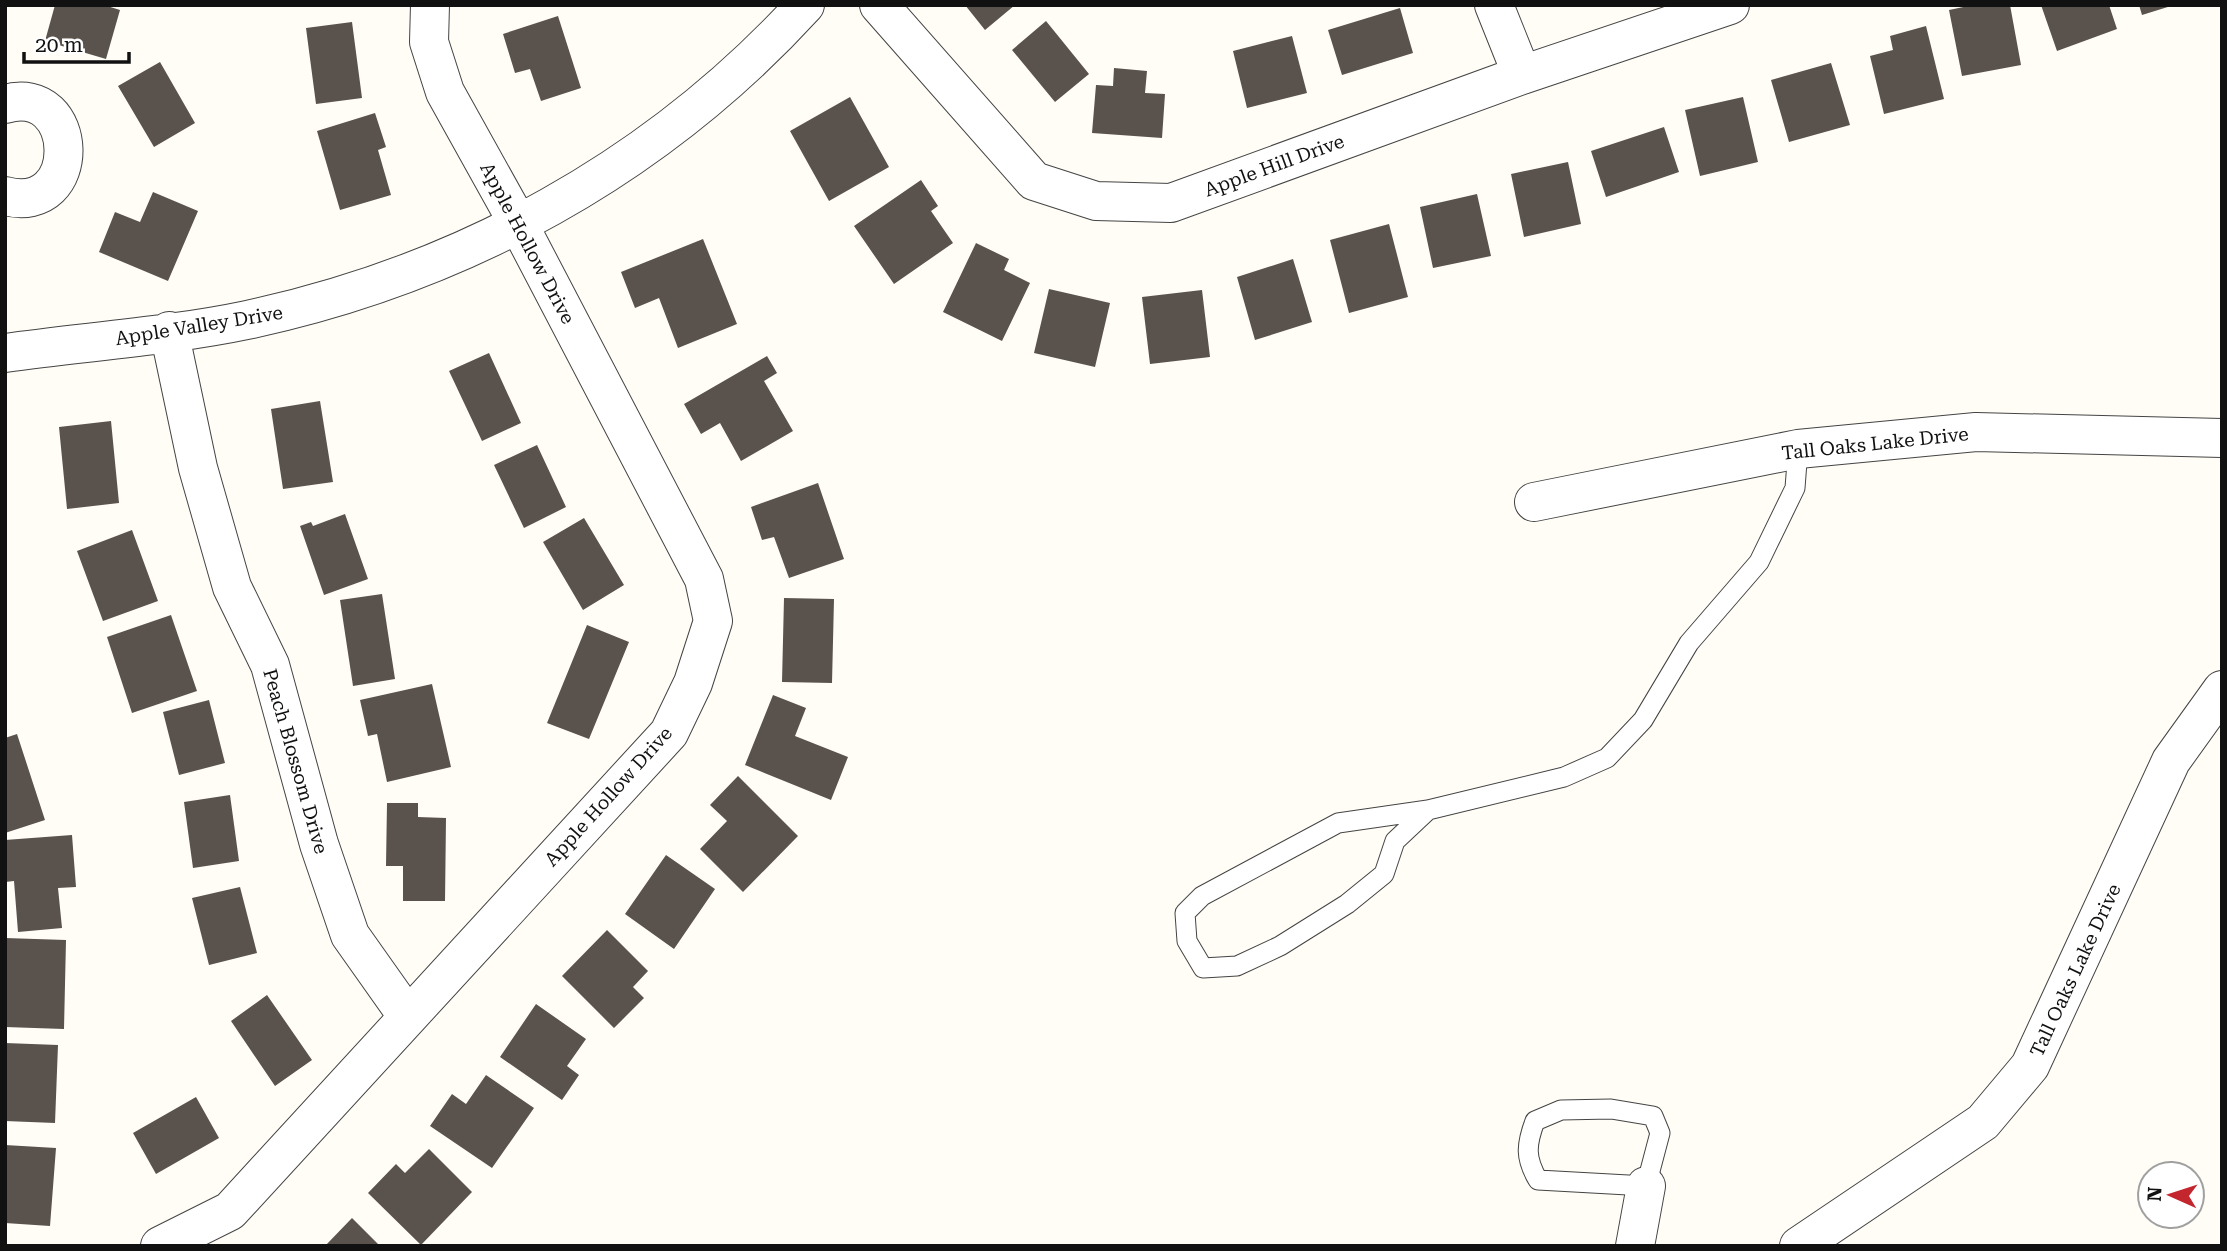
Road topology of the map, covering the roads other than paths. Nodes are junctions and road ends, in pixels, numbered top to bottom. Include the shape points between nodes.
1 (430, 5) edge
2 (805, 5) edge
3 (879, 5) edge
4 (1494, 5) edge
5 (1730, 5) edge
6 (1522, 75) junction
7 (5, 104) edge
8 (5, 196) edge
9 (519, 225) junction
10 (169, 331) junction
11 (5, 353) edge
12 (2222, 438) edge
13 (1798, 449) junction
14 (1534, 502) dead end
15 (2222, 690) edge
16 (1428, 810) junction
17 (408, 1017) junction
18 (1646, 1186) junction
19 (160, 1246) edge
20 (1635, 1246) edge
21 (1799, 1246) edge

1 - 9 street, Apple Hollow Drive via 429,41 445,92
2 - 9 street, Apple Valley Drive via 738,73 679,123 600,178
3 - 6 street, Apple Hill Drive via 1034,181 1096,201 1171,203
4 - 6 street
5 - 6 street, Apple Hill Drive
7 - 8 street via 24,103 49,114 64,136 65,150 58,176 49,186 24,198
9 - 10 street, Apple Valley Drive via 373,287 253,319
9 - 17 street, Apple Hollow Drive via 704,579 713,621 693,683 669,733
10 - 11 street, Apple Valley Drive
10 - 17 street, Peach Blossom Drive via 198,468 232,587 270,665 350,935
12 - 13 street, Tall Oaks Lake Drive via 1976,432
13 - 14 street, Tall Oaks Lake Drive
13 - 16 lane via 1795,488 1759,562 1689,643 1643,720 1607,758 1564,777
15 - 21 street, Tall Oaks Lake Drive via 2171,761 2030,1066 1983,1122
16 - 16 lane via 1395,841 1384,874 1348,904 1280,946 1237,966 1203,968 1187,941 1185,913 1202,896 1338,823
17 - 19 street, Apple Hollow Drive via 230,1211
18 - 18 lane via 1538,1180 1527,1163 1527,1143 1535,1121 1562,1110 1611,1109 1653,1116 1660,1133
18 - 20 street

